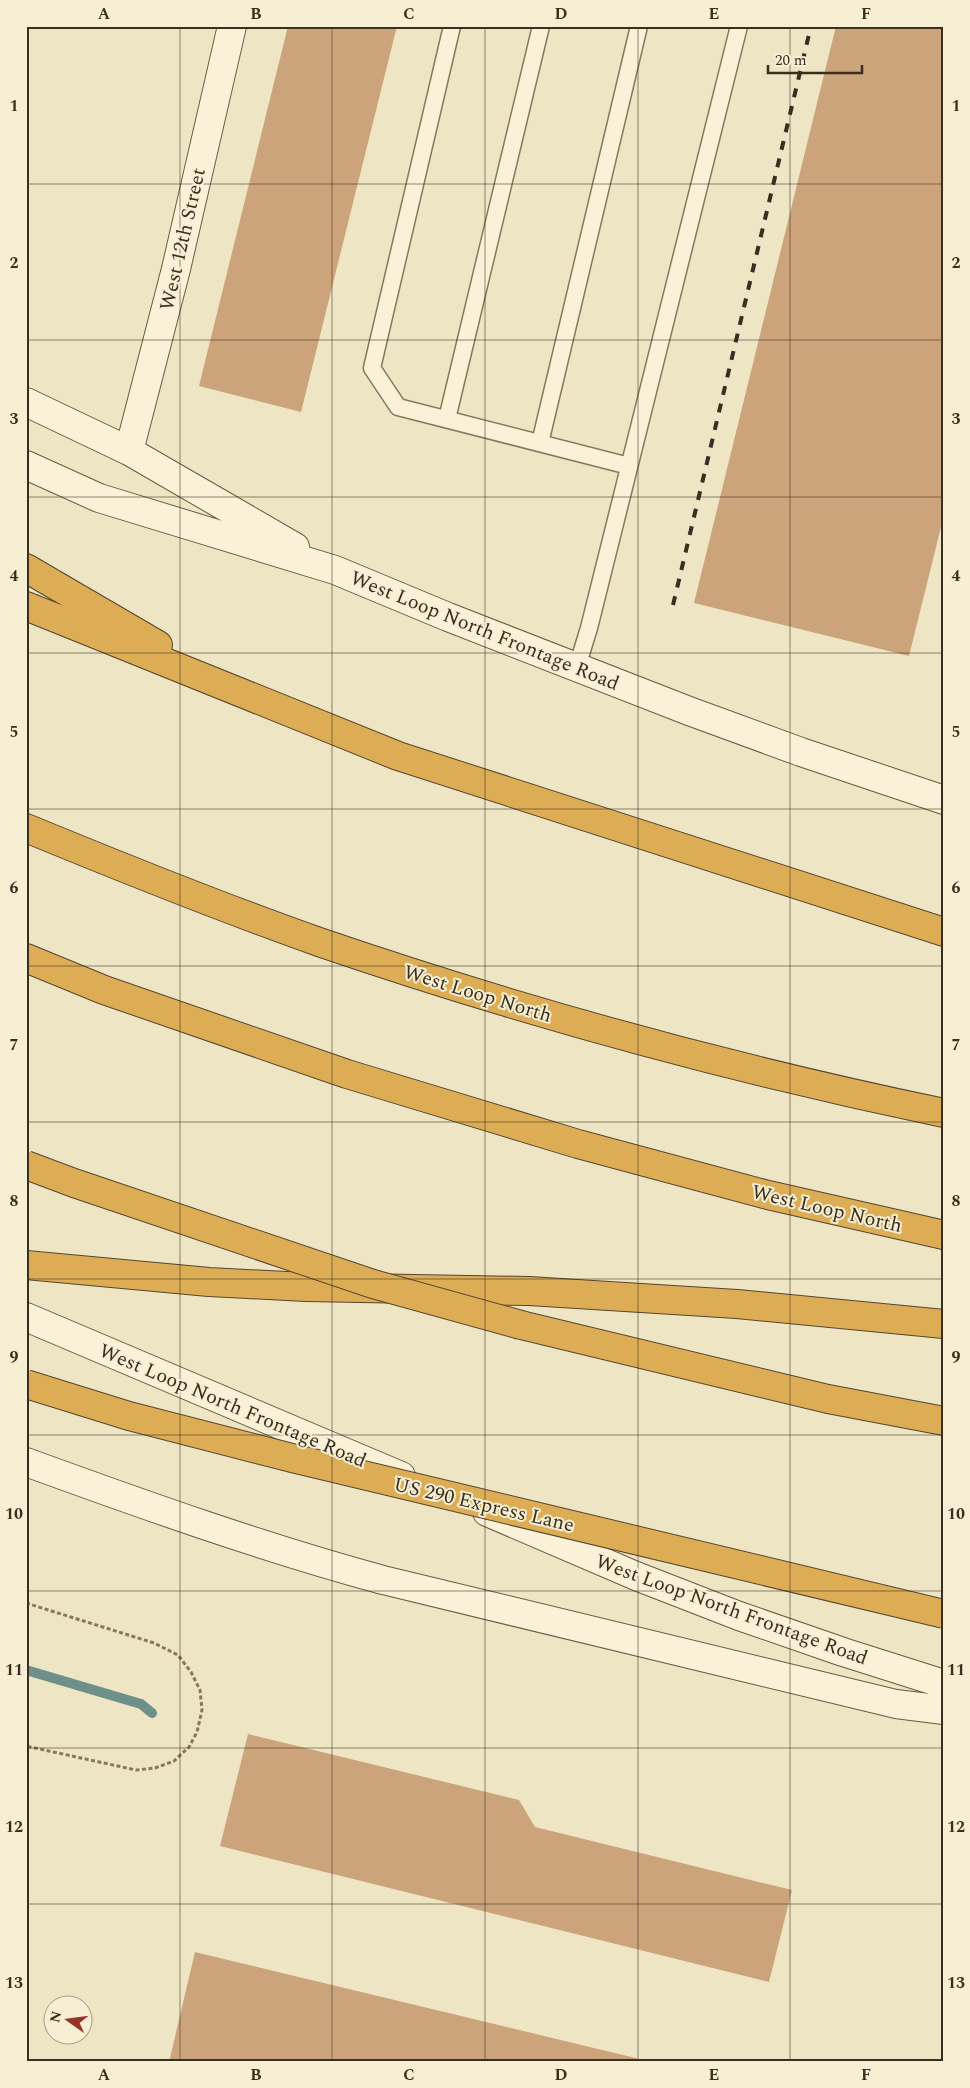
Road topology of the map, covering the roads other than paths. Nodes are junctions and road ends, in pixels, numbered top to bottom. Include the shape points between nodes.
1 (232, 26) edge
2 (452, 26) edge
3 (541, 26) edge
4 (638, 26) edge
5 (739, 26) edge
6 (26, 402) edge
7 (447, 419) junction
8 (540, 443) junction
9 (129, 451) junction
10 (26, 465) edge
11 (629, 466) junction
12 (26, 568) edge
13 (335, 570) junction
14 (26, 606) edge
15 (577, 667) junction
16 (246, 696) junction
17 (944, 800) edge
18 (26, 828) edge
19 (944, 932) edge
20 (26, 958) edge
21 (944, 1113) edge
22 (26, 1165) edge
23 (944, 1234) edge
24 (26, 1265) edge
25 (26, 1317) edge
26 (944, 1324) edge
27 (26, 1384) edge
28 (944, 1421) edge
29 (26, 1462) edge
30 (944, 1614) edge
31 (944, 1684) edge
32 (944, 1710) edge

1 - 9 main road, West 12th Street via 176,269
2 - 7 lane via 372,368 398,407
3 - 7 lane
4 - 8 lane
5 - 11 lane
6 - 9 main road
7 - 8 lane
8 - 11 lane
9 - 13 main road
10 - 13 main road, West Loop North Frontage Road via 99,498
11 - 15 lane
12 - 16 highway
13 - 15 main road, West Loop North Frontage Road
14 - 16 highway
15 - 17 main road, West Loop North Frontage Road via 801,752
16 - 19 highway via 398,756
18 - 21 highway, West Loop North via 166,885 437,981 702,1058
20 - 23 highway, West Loop North via 104,990 347,1074 578,1144 768,1195
22 - 28 highway, bridge via 382,1287 626,1352 828,1399
24 - 26 highway via 210,1282 529,1291 737,1304
25 - 31 main road, West Loop North Frontage Road via 636,1576 748,1619
27 - 30 highway, US 290 Express Lane, bridge via 129,1416 296,1459
29 - 32 main road via 148,1506 382,1580 896,1704

